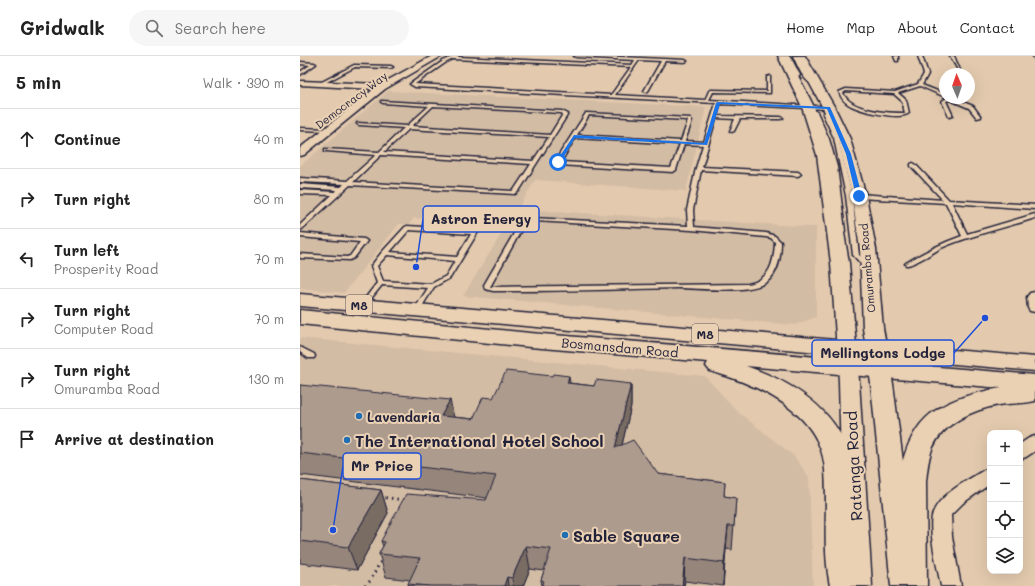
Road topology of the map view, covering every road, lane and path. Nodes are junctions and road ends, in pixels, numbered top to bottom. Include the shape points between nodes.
1 (438, 56) edge
2 (576, 56) edge
3 (783, 56) edge
4 (788, 56) edge
5 (795, 56) edge
6 (800, 56) edge
7 (920, 56) edge
8 (952, 56) edge
9 (455, 57) edge
10 (638, 59) junction
11 (664, 60) junction
12 (685, 61) dead end
13 (300, 63) edge
14 (634, 66) junction
15 (391, 67) dead end
16 (958, 68) edge
17 (300, 74) edge
18 (769, 77) dead end
19 (300, 83) edge
20 (320, 84) junction
21 (815, 84) junction
22 (920, 84) junction
23 (382, 87) junction
24 (646, 91) dead end
25 (756, 92) junction
26 (895, 93) junction
27 (939, 93) edge
28 (612, 97) junction
29 (383, 102) dead end
30 (706, 102) junction
31 (718, 103) junction
32 (753, 104) junction
33 (945, 104) edge
34 (966, 104) edge
35 (432, 105) junction
36 (811, 107) junction
37 (829, 109) junction
38 (951, 116) dead end
39 (714, 117) junction
40 (979, 117) dead end
41 (738, 118) junction
42 (781, 118) dead end
43 (359, 124) dead end
44 (408, 127) junction
45 (300, 129) edge
46 (328, 130) junction
47 (732, 131) dead end
48 (551, 136) junction
49 (574, 136) junction
50 (683, 143) junction
51 (706, 144) junction
52 (327, 150) dead end
53 (300, 153) edge
54 (380, 154) junction
55 (534, 163) junction
56 (914, 165) dead end
57 (699, 168) junction
58 (798, 174) dead end
59 (300, 180) edge
60 (350, 182) junction
61 (300, 186) edge
62 (342, 189) junction
63 (300, 192) edge
64 (337, 194) junction
65 (859, 196) junction
66 (948, 202) junction
67 (1035, 207) edge
68 (1035, 216) edge
69 (300, 228) edge
70 (691, 228) junction
71 (300, 235) edge
72 (965, 236) junction
73 (384, 253) junction
74 (300, 256) edge
75 (460, 259) junction
76 (908, 264) dead end
77 (869, 269) junction
78 (380, 283) junction
79 (432, 286) junction
80 (1035, 296) edge
81 (300, 300) edge
82 (362, 305) junction
83 (1035, 308) edge
84 (418, 310) junction
85 (300, 318) edge
86 (628, 348) junction
87 (300, 349) edge
88 (311, 356) dead end
89 (847, 357) junction
90 (878, 360) junction
91 (1035, 364) edge
92 (1035, 383) edge
93 (1035, 394) edge
94 (1035, 442) edge
95 (1023, 451) edge
96 (987, 477) edge
97 (376, 496) edge
98 (406, 500) edge
99 (385, 554) edge
100 (365, 586) edge
101 (846, 586) edge
102 (858, 586) edge
103 (905, 586) edge
104 (911, 586) edge
105 (951, 586) edge

1 - 23 street, Democracy Way
2 - 10 lane
3 - 36 main road
4 - 36 lane
5 - 21 lane via 808,80
6 - 21 main road, Omuramba Road
7 - 22 lane via 926,74
8 - 16 lane
9 - 14 lane
9 - 28 lane via 412,84
10 - 11 lane
10 - 14 lane
11 - 12 lane
11 - 24 lane
13 - 17 lane via 314,64
14 - 28 lane
15 - 20 lane via 354,66
18 - 25 lane via 770,92
19 - 20 street
20 - 23 street
21 - 37 main road, Omuramba Road
22 - 26 lane
22 - 27 lane
23 - 46 street, Democracy Way
25 - 30 lane via 713,91
25 - 32 lane
26 - 26 lane via 846,90 841,92 844,98 859,109 906,114 904,100
28 - 30 lane
29 - 35 lane
30 - 31 lane
31 - 32 lane
31 - 39 lane
32 - 36 lane
33 - 38 lane
34 - 40 lane via 972,106
35 - 44 lane
35 - 48 lane via 564,112 566,114
36 - 37 lane
36 - 89 main road via 824,155 840,263
37 - 65 main road, Omuramba Road via 849,154
37 - 77 lane via 825,114 836,138 849,196 856,254
39 - 41 lane
39 - 51 lane
41 - 42 lane
41 - 47 lane
43 - 44 lane
44 - 48 lane
44 - 54 lane
45 - 46 lane
46 - 53 street, Democracy Way
48 - 55 lane
49 - 50 lane
49 - 50 lane via 588,114 688,119 690,121
49 - 50 lane via 558,162 672,170 675,168
50 - 51 lane
51 - 57 lane
52 - 54 lane
54 - 55 lane
54 - 60 lane
55 - 60 lane via 516,191 508,193
56 - 66 lane
57 - 58 lane
57 - 70 lane via 690,210
59 - 60 lane
60 - 62 lane
61 - 62 lane
62 - 64 lane
63 - 64 lane
64 - 69 lane
65 - 66 lane
65 - 77 main road, Omuramba Road
66 - 67 lane
66 - 72 lane
68 - 72 lane
70 - 70 lane via 773,237 778,245 775,263 769,276 764,282 736,287 493,290 487,288 522,224 527,220 539,218
71 - 74 lane via 364,241 348,259
72 - 76 lane
73 - 75 lane
73 - 75 lane via 404,229 409,227 474,232
73 - 78 lane via 374,268
75 - 79 lane via 448,277
77 - 90 main road, Omuramba Road
78 - 79 lane
78 - 82 lane
79 - 84 lane
80 - 83 street
81 - 82 main road, Bosmansdam Road / M8
82 - 84 main road, Bosmansdam Road / M8
84 - 89 main road, Bosmansdam Road / M8
85 - 86 main road, Bosmansdam Road / M8
86 - 89 main road, Bosmansdam Road / M8
86 - 101 main road via 748,374 785,393 804,406 817,420 832,441 839,468 841,560
87 - 88 lane
89 - 90 main road, Bosmansdam Road / M8
89 - 102 main road, Ratanga Road
90 - 91 main road, Bosmansdam Road / M8
90 - 92 main road, Bosmansdam Road / M8
90 - 103 main road
93 - 104 main road via 1001,395 954,410 939,420 923,441 916,456 911,482
94 - 95 street
96 - 105 street via 949,505 941,514
97 - 98 path
99 - 100 path

